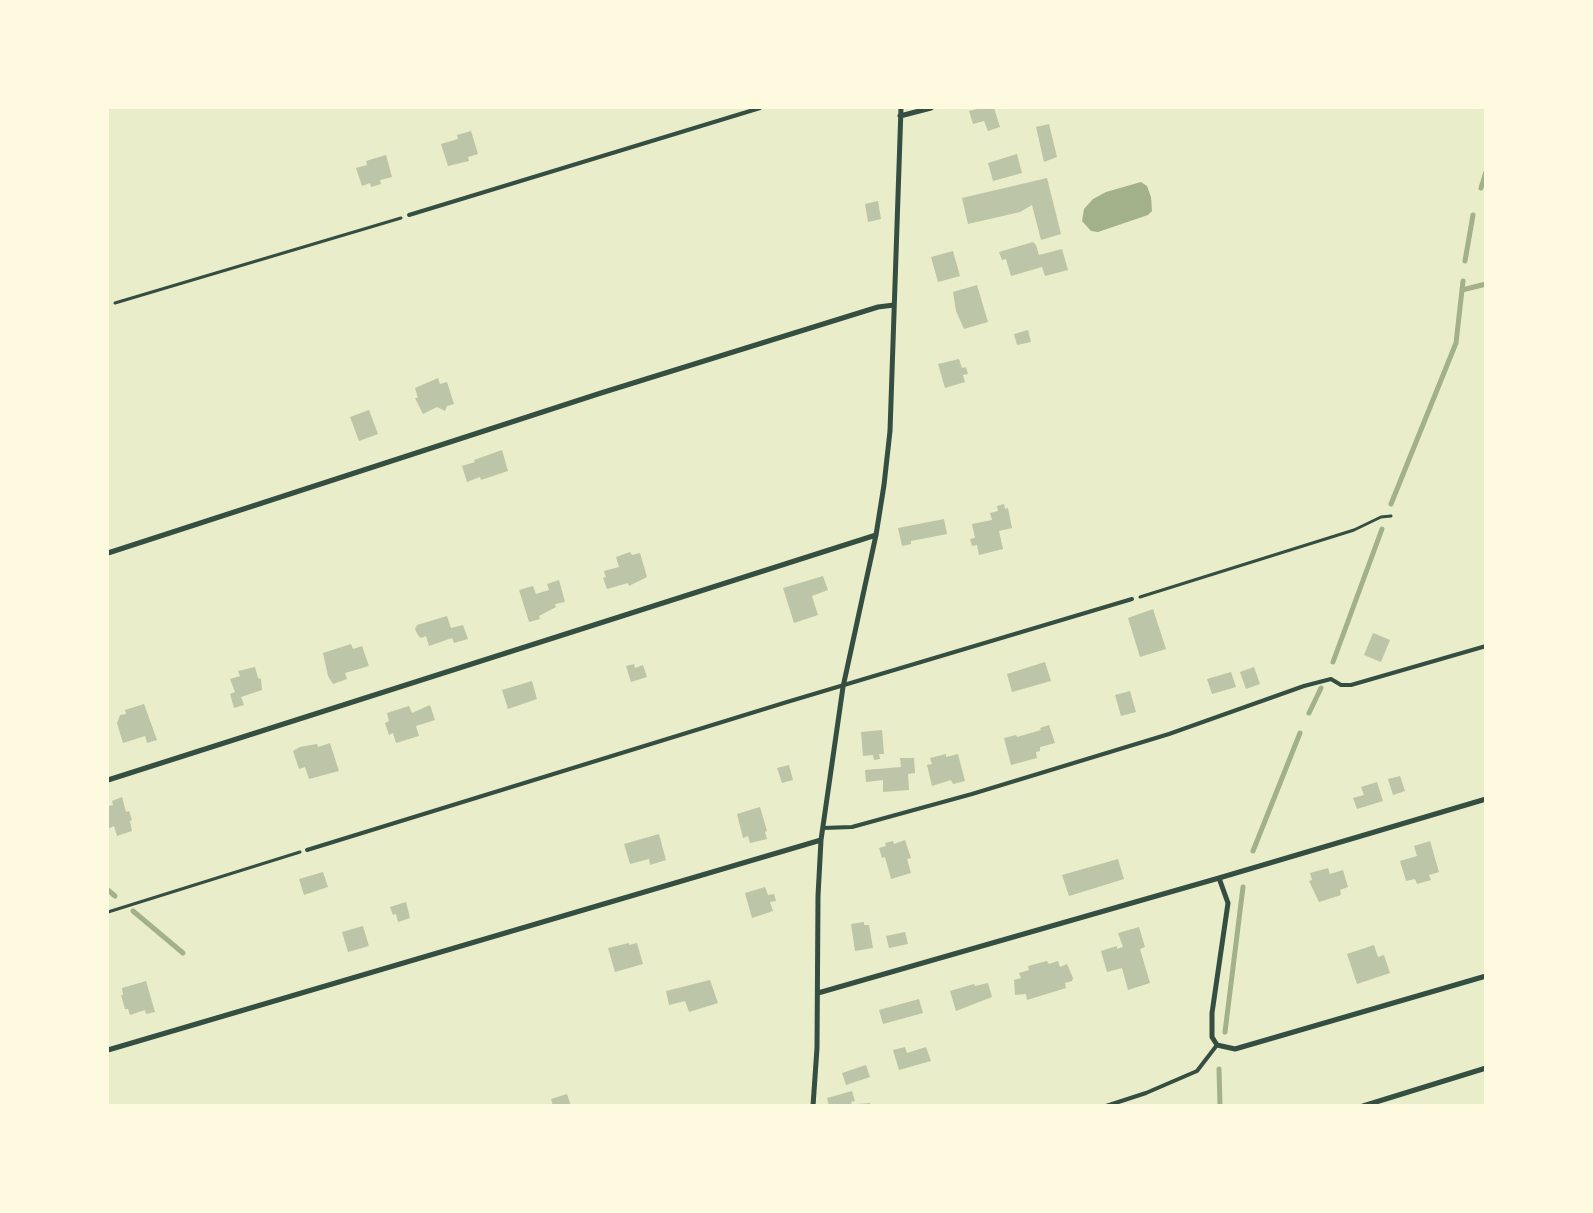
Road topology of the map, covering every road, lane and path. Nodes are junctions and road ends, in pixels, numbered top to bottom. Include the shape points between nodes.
1 (760, 108) edge
2 (901, 108) edge
3 (931, 108) edge
4 (900, 116) junction
5 (409, 216) joint
6 (114, 303) dead end
7 (894, 305) junction
8 (1391, 516) dead end
9 (876, 536) junction
10 (108, 552) edge
11 (1132, 599) joint
12 (1486, 646) edge
13 (843, 687) junction
14 (108, 780) edge
15 (1486, 799) edge
16 (823, 828) junction
17 (821, 840) junction
18 (307, 850) joint
19 (1219, 878) junction
20 (108, 912) edge
21 (1486, 976) edge
22 (818, 993) junction
23 (1217, 1045) junction
24 (108, 1050) edge
25 (1486, 1068) edge
26 (813, 1106) edge
27 (1106, 1106) edge
28 (1362, 1106) edge

1 - 5 lane
2 - 4 street
3 - 4 street
4 - 7 street
5 - 6 path
7 - 9 street via 890,431
7 - 10 street via 878,307 601,393
8 - 11 path
9 - 13 street
9 - 14 street
11 - 13 lane
12 - 16 lane via 1351,685 1341,685 1331,679 1304,686 1169,734 972,794 852,827
13 - 16 street
13 - 18 lane
15 - 19 street
16 - 17 street
17 - 22 street
17 - 24 street
18 - 20 path
19 - 22 street
19 - 23 street via 1228,904 1212,1013 1212,1037
21 - 23 street via 1235,1049
22 - 26 street
23 - 27 lane via 1197,1070 1146,1093
25 - 28 street

